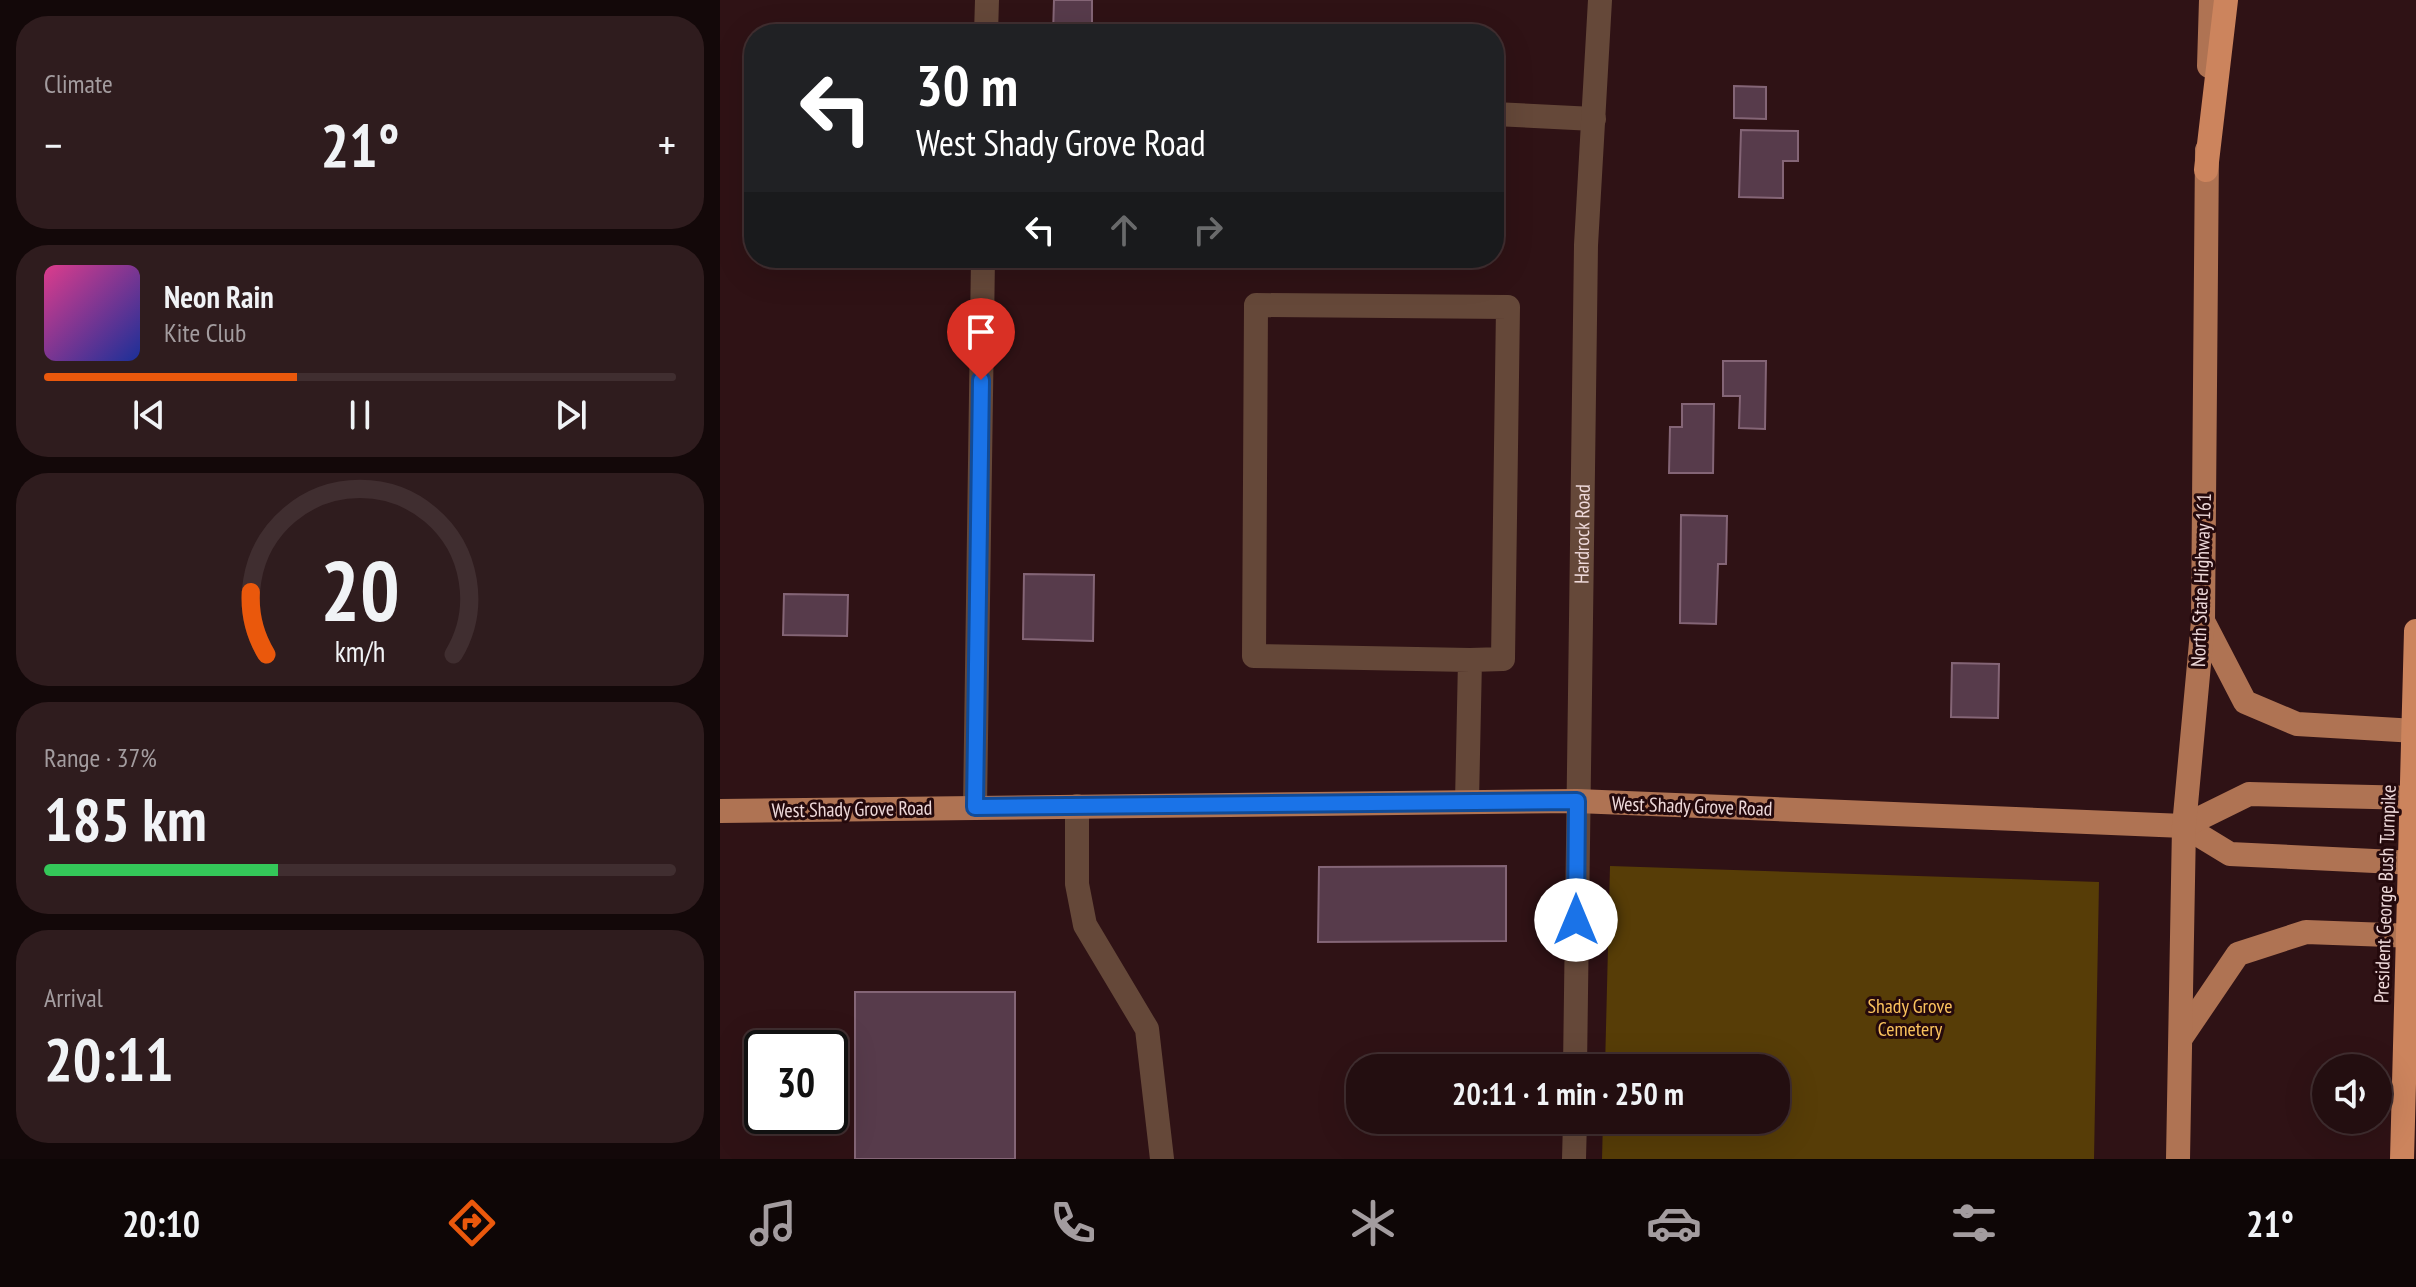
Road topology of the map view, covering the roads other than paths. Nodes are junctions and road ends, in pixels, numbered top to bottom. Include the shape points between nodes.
1 (987, 0) edge
2 (1600, 0) edge
3 (2211, 0) edge
4 (2226, 0) edge
5 (986, 24) edge
6 (1504, 114) edge
7 (1594, 119) junction
8 (2206, 170) junction
9 (983, 268) edge
10 (2203, 621) junction
11 (2416, 631) edge
12 (1470, 660) junction
13 (2416, 731) edge
14 (2416, 798) edge
15 (1577, 801) junction
16 (1467, 802) junction
17 (1077, 806) junction
18 (975, 807) junction
19 (720, 811) edge
20 (2184, 826) junction
21 (2416, 863) edge
22 (2416, 936) edge
23 (2181, 1038) junction
24 (1575, 1054) edge
25 (1575, 1134) edge
26 (1162, 1159) edge
27 (1574, 1159) edge
28 (2178, 1159) edge
29 (2402, 1159) edge

1 - 5 street
2 - 7 street, Hardrock Road
3 - 8 main road, North State Highway 161
4 - 8 highway
6 - 7 street
7 - 15 street, Hardrock Road via 1586,245
8 - 10 main road, North State Highway 161
9 - 18 street
10 - 13 main road via 2245,702 2297,724
10 - 20 main road, North State Highway 161
11 - 29 highway, President George Bush Turnpike, bridge
12 - 12 street via 1503,659 1508,307 1256,305 1254,656
12 - 16 street
14 - 20 main road, West Shady Grove Road via 2249,794
15 - 16 main road, West Shady Grove Road
15 - 20 main road, West Shady Grove Road
15 - 24 street, Hardrock Road
16 - 17 main road, West Shady Grove Road
17 - 18 main road, West Shady Grove Road
17 - 26 street via 1077,884 1085,925 1147,1029
18 - 19 main road, West Shady Grove Road
20 - 21 main road, West Shady Grove Road via 2230,854
20 - 23 main road, North State Highway 161
22 - 23 main road via 2306,932 2238,954
23 - 28 main road, North State Highway 161
25 - 27 street

